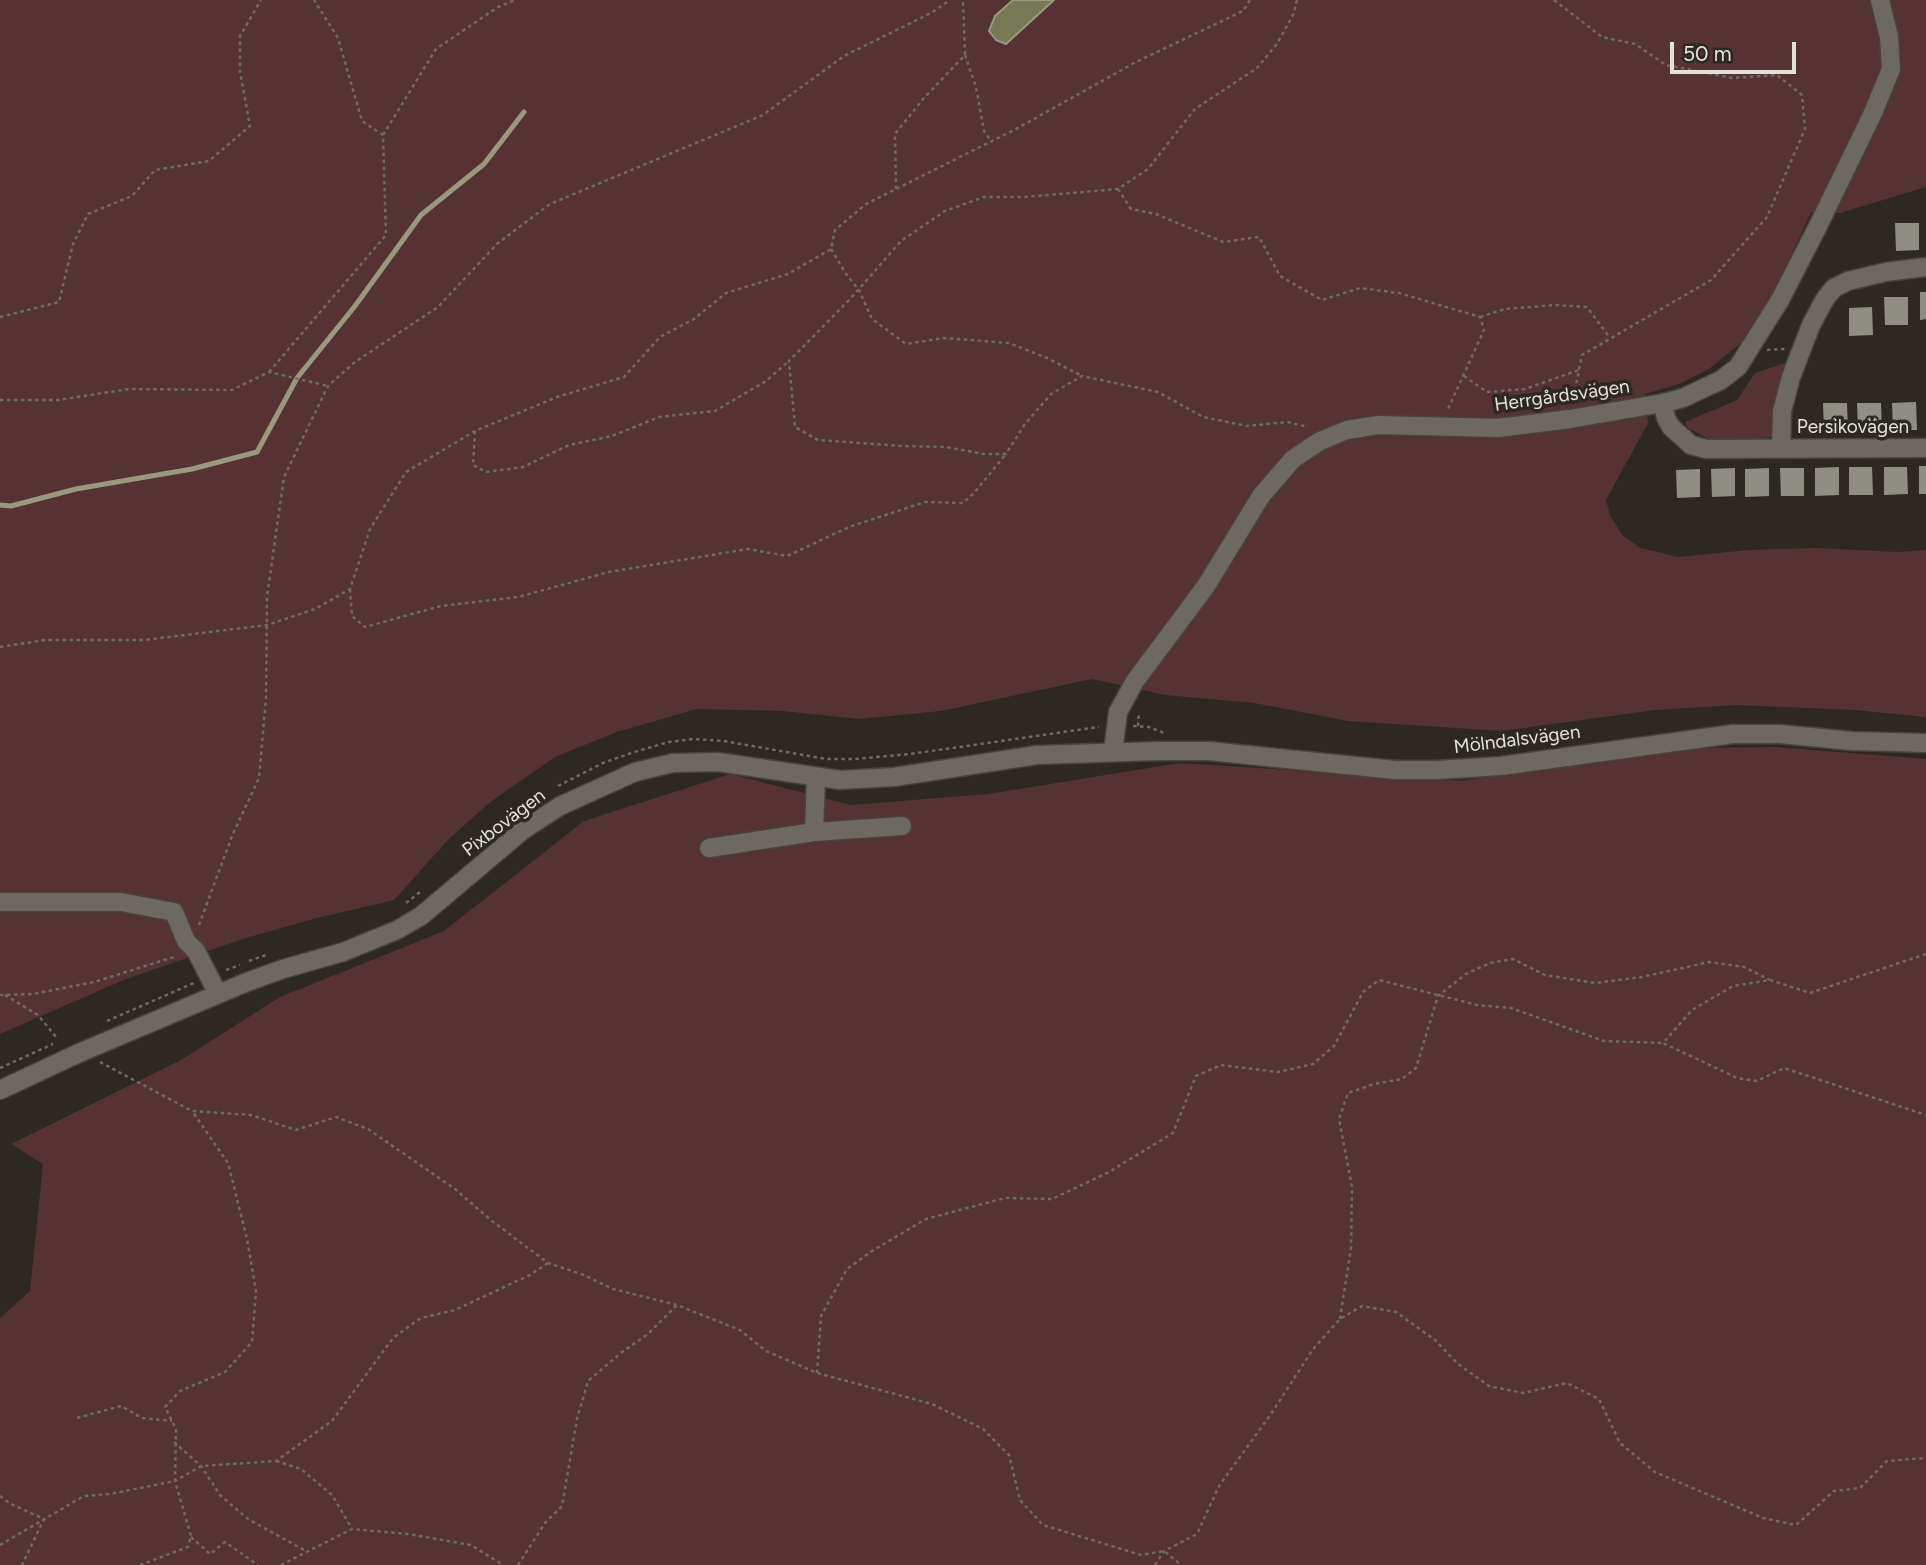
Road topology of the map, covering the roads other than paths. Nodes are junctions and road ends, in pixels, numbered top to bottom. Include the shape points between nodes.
1 (1880, 0) edge
2 (1926, 267) edge
3 (1663, 403) junction
4 (1781, 448) junction
5 (1926, 448) edge
6 (1926, 743) edge
7 (1113, 752) junction
8 (816, 777) junction
9 (902, 826) dead end
10 (814, 832) junction
11 (709, 848) dead end
12 (0, 902) edge
13 (218, 994) junction
14 (0, 1090) edge

1 - 3 street, Herrgårdsvägen via 1891,69 1780,300 1738,367 1721,380
2 - 4 street, Persikovägen via 1848,281 1825,299 1791,377 1782,411
3 - 4 street, Persikovägen via 1671,427 1691,445 1727,450
3 - 7 street, Herrgårdsvägen via 1498,428 1378,425 1320,441 1293,459 1261,496 1206,586 1135,681 1118,712
4 - 5 street, Persikovägen
6 - 7 street, Mölndalsvägen via 1733,734 1501,766 1437,770 1209,751
7 - 8 street, Pixbovägen via 1037,755 894,776
8 - 10 street
8 - 13 street, Pixbovägen via 702,760 635,772 544,816 421,916 397,930
9 - 10 street
10 - 11 street
12 - 13 street via 121,902 174,912
13 - 14 street, Pixbovägen

